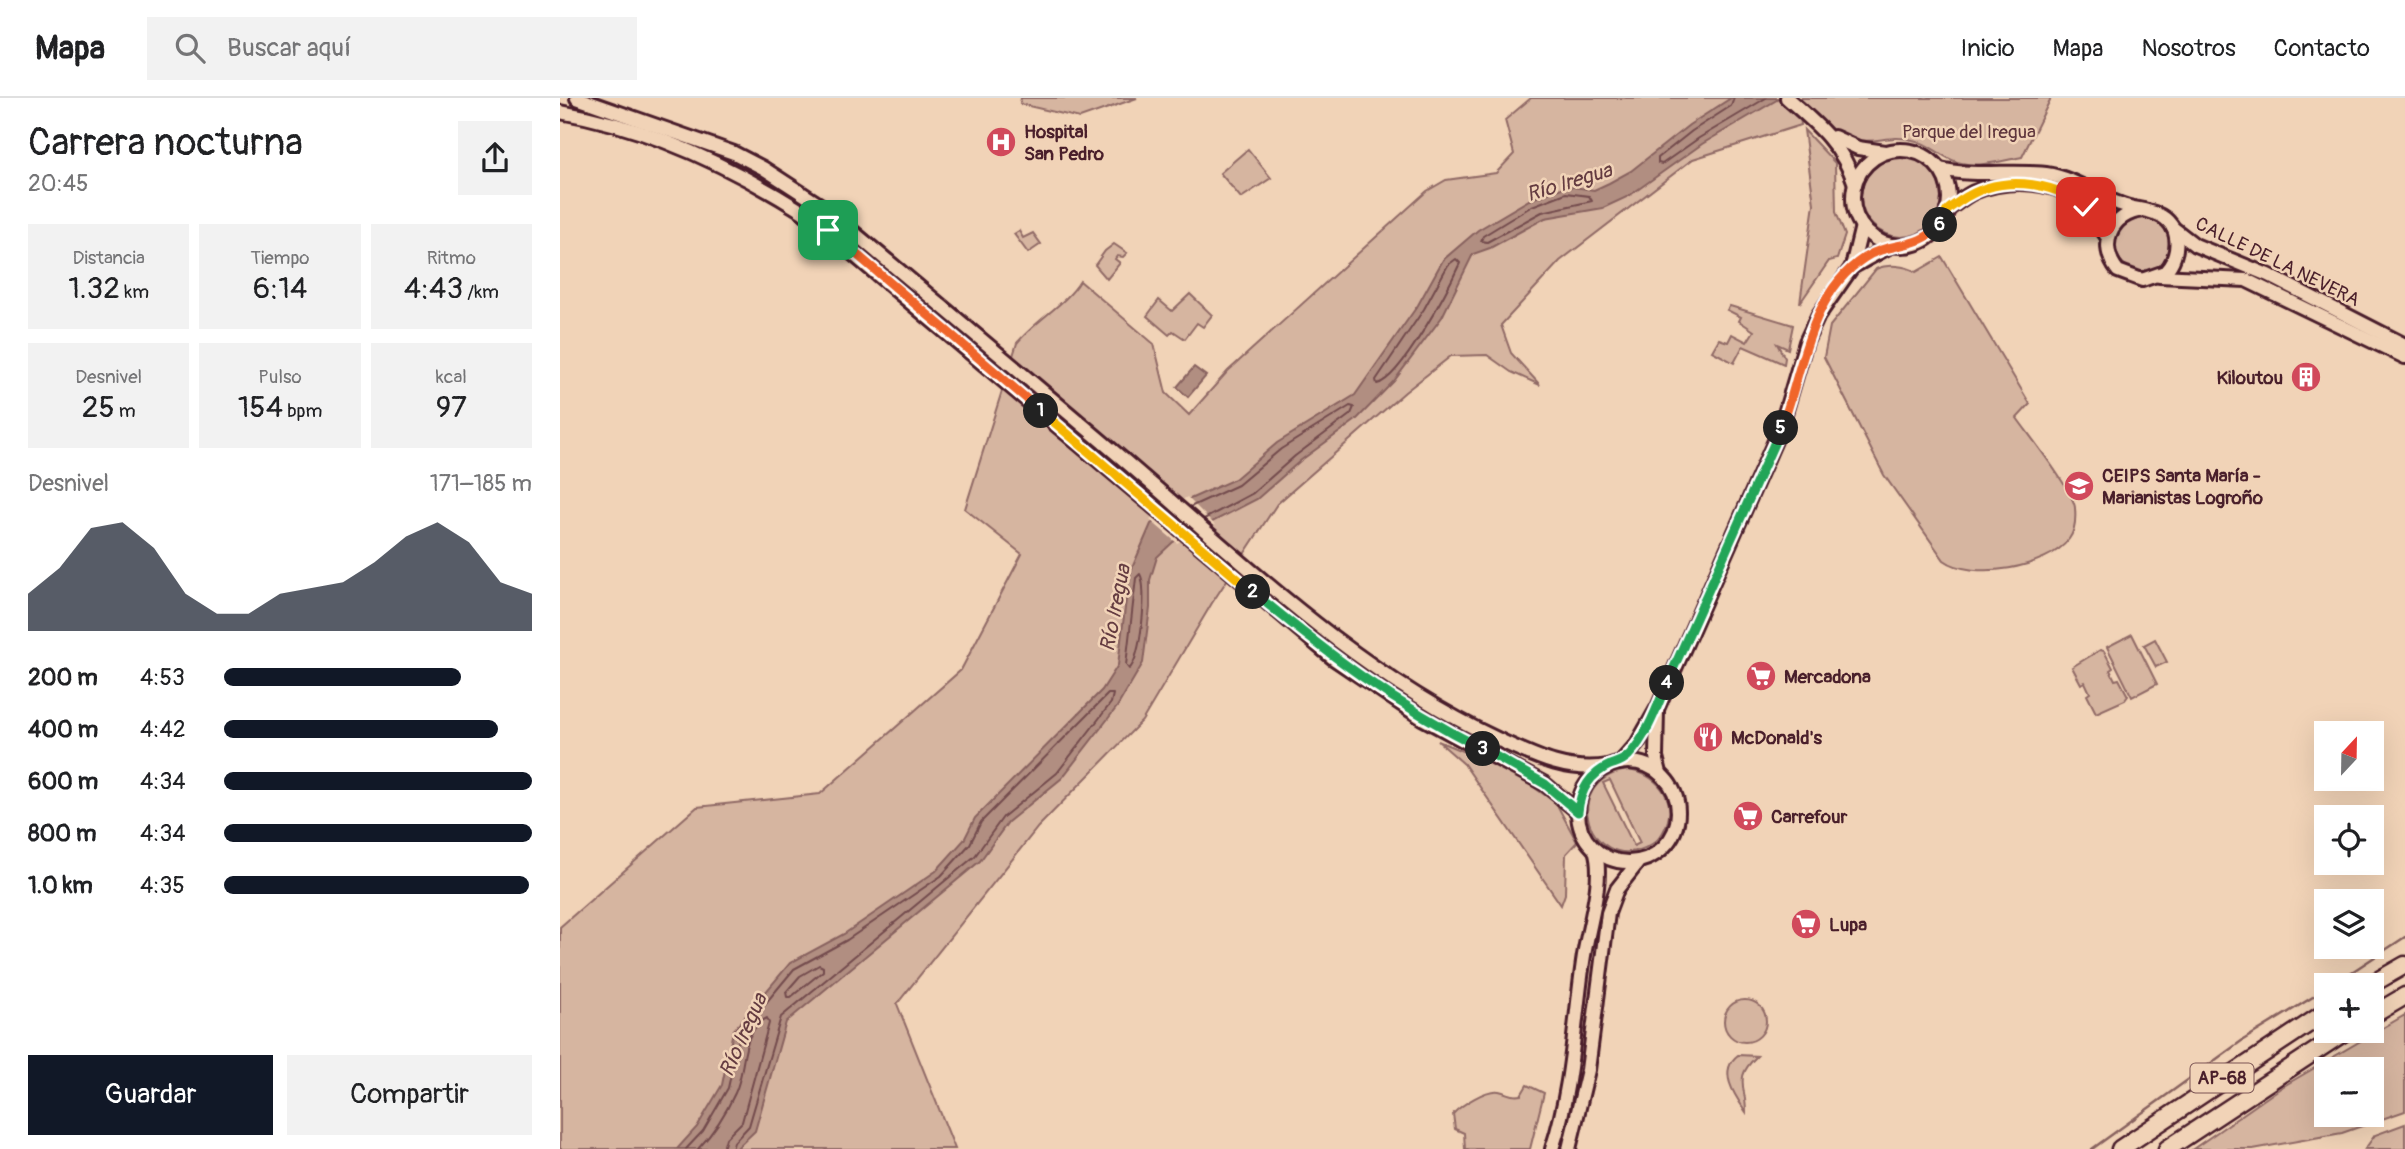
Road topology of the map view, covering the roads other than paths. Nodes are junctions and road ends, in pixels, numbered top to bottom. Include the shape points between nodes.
1 (577, 98) edge
2 (1787, 98) edge
3 (560, 111) edge
4 (1824, 131) junction
5 (1885, 152) junction
6 (1940, 169) junction
7 (1855, 184) junction
8 (1947, 210) junction
9 (2144, 210) junction
10 (1862, 226) junction
11 (2173, 228) junction
12 (2108, 238) junction
13 (1892, 245) junction
14 (1852, 267) junction
15 (2159, 276) junction
16 (2405, 345) edge
17 (2405, 357) edge
18 (1658, 707) junction
19 (1614, 764) junction
20 (1660, 773) junction
21 (1578, 812) junction
22 (1595, 850) junction
23 (1639, 861) junction
24 (2405, 965) edge
25 (2384, 977) edge
26 (2405, 996) edge
27 (2384, 1008) edge
28 (2314, 1020) edge
29 (2328, 1043) edge
30 (1552, 1149) edge
31 (1569, 1149) edge
32 (2120, 1149) edge
33 (2167, 1149) edge

1 - 19 main road via 708,141 763,168 823,206 1256,574 1355,655 1425,702 1536,757 1586,770
2 - 4 main road
3 - 21 main road via 718,162 803,212 1365,681 1422,718 1512,763
4 - 5 main road via 1858,149
4 - 7 main road via 1844,155
5 - 6 main road via 1910,150
5 - 7 main road via 1866,164
6 - 8 main road via 1948,189
6 - 9 main road via 1964,174 2049,174
7 - 10 main road via 1854,208
8 - 12 main road via 1971,193 2027,183 2070,195 2086,207
8 - 13 main road via 1928,237 1913,244
9 - 11 main road via 2163,217
9 - 12 main road via 2117,221
10 - 13 main road via 1875,239
10 - 14 main road
11 - 15 main road via 2175,259
11 - 16 main road, CALLE DE LA NEVERA via 2195,245 2268,275
12 - 15 main road via 2109,256 2125,276 2142,280
13 - 14 main road
14 - 18 main road via 1810,334 1781,427
15 - 17 main road, CALLE DE LA NEVERA via 2246,280
18 - 19 main road via 1637,744
18 - 20 main road via 1656,757
19 - 20 main road via 1645,765
19 - 21 main road via 1589,780
20 - 23 main road via 1675,792 1678,821 1666,845
21 - 22 main road via 1583,832
22 - 23 main road via 1620,861
22 - 30 main road via 1599,869 1574,1052 1562,1121
23 - 31 main road via 1617,889 1608,913 1586,1080
24 - 25 highway
26 - 27 highway
28 - 32 highway, AP-68
29 - 33 highway, AP-68

